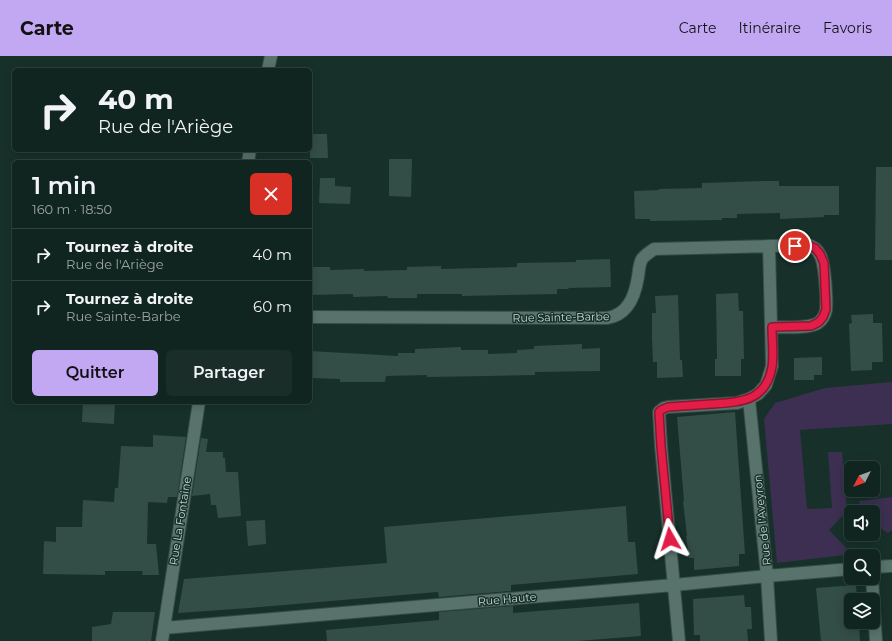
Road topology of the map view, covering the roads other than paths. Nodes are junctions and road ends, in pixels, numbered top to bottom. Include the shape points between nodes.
1 (271, 56) edge
2 (268, 68) edge
3 (769, 246) junction
4 (312, 317) edge
5 (772, 327) junction
6 (749, 399) junction
7 (199, 404) edge
8 (892, 566) edge
9 (880, 567) edge
10 (844, 570) edge
11 (767, 576) junction
12 (674, 585) junction
13 (872, 585) edge
14 (164, 628) junction
15 (162, 641) edge
16 (679, 641) edge
17 (771, 641) edge
18 (876, 641) edge

1 - 2 street
3 - 4 street, Rue Sainte-Barbe via 654,249 642,259 636,291 631,302 624,311 614,317
3 - 5 street
3 - 5 street, Rue Sainte-Barbe via 808,245 815,248 824,263 826,309 819,322 811,326
5 - 6 street via 770,375 766,385
6 - 11 street, Rue de l'Aveyron
6 - 12 street via 668,407 659,412
7 - 14 street, Rue La Fontaine
8 - 9 street
10 - 11 street, Rue Haute
11 - 12 street, Rue Haute
11 - 17 street, Rue de l'Aveyron
12 - 14 street, Rue Haute
12 - 16 street
13 - 18 street
14 - 15 street, Rue La Fontaine

